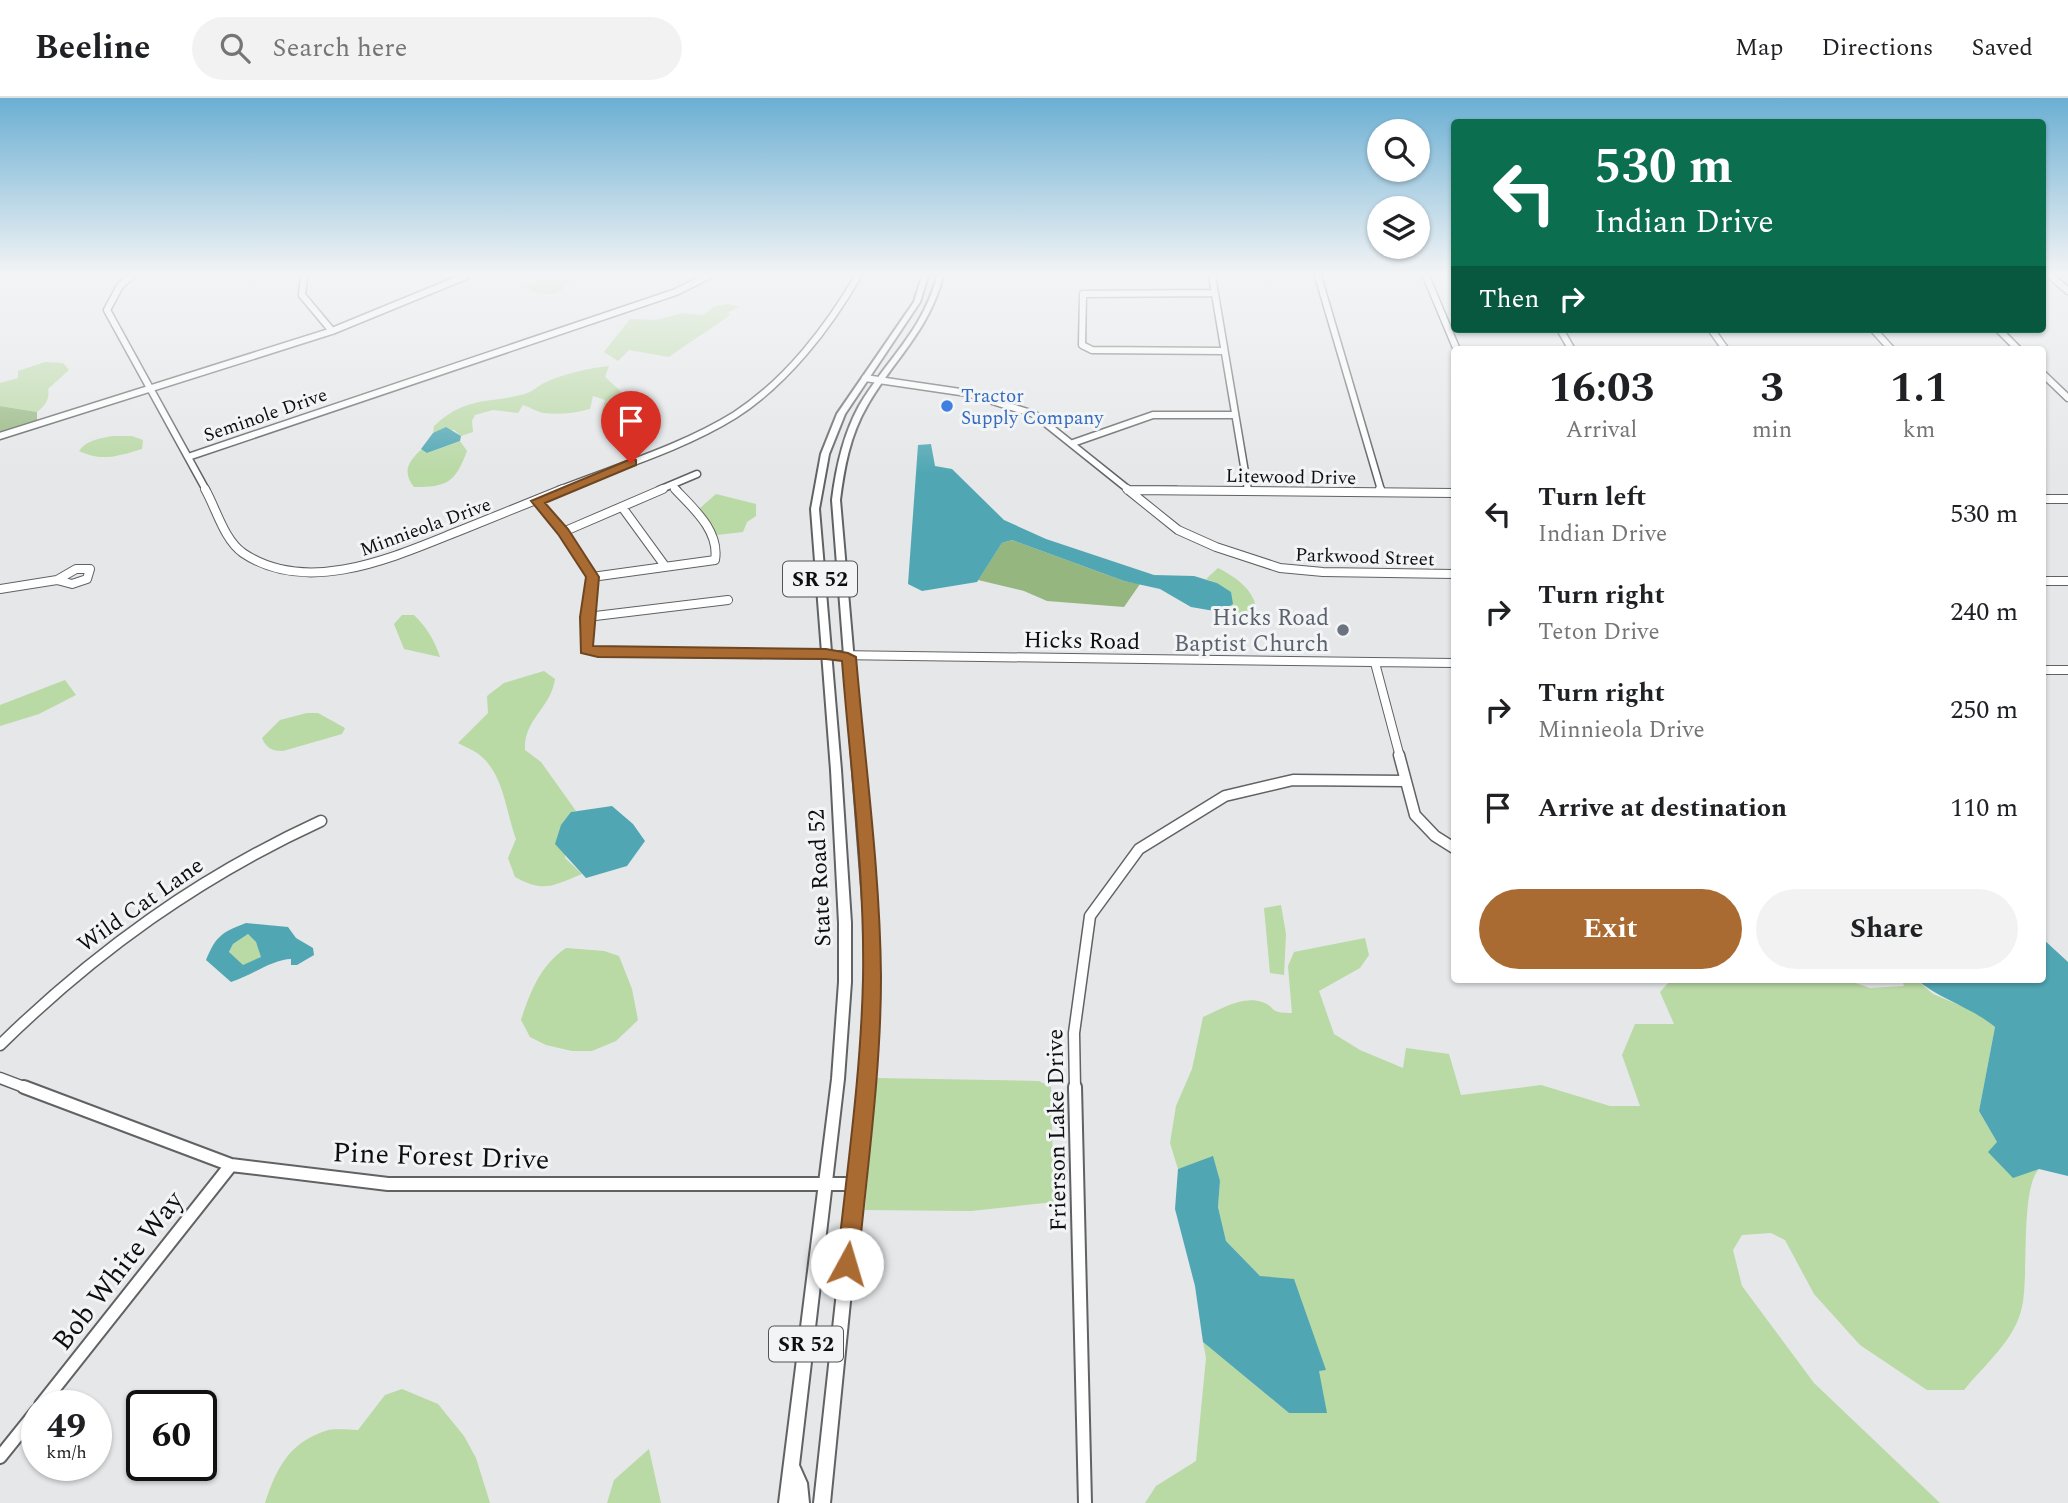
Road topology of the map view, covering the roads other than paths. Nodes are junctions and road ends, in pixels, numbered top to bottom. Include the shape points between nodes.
1 (123, 342) edge
2 (299, 342) edge
3 (529, 342) edge
4 (810, 342) edge
5 (889, 342) edge
6 (906, 342) edge
7 (1082, 342) edge
8 (1223, 342) edge
9 (1337, 342) edge
10 (1224, 351) junction
11 (2046, 377) edge
12 (865, 378) junction
13 (882, 378) junction
14 (148, 390) junction
15 (2068, 398) edge
16 (1235, 415) junction
17 (0, 436) edge
18 (1073, 443) junction
19 (188, 457) junction
20 (697, 474) dead end
21 (672, 485) junction
22 (1128, 490) junction
23 (1248, 491) junction
24 (1381, 492) junction
25 (1451, 493) edge
26 (2046, 499) edge
27 (2068, 499) edge
28 (537, 501) junction
29 (816, 503) junction
30 (836, 504) junction
31 (622, 507) junction
32 (563, 531) junction
33 (665, 566) junction
34 (1451, 574) edge
35 (592, 577) junction
36 (57, 580) dead end
37 (2046, 581) edge
38 (2068, 581) edge
39 (0, 589) edge
40 (728, 600) dead end
41 (587, 617) junction
42 (837, 656) junction
43 (1375, 663) junction
44 (1451, 663) edge
45 (2046, 670) edge
46 (2068, 670) edge
47 (1405, 781) junction
48 (321, 821) dead end
49 (1451, 846) edge
50 (0, 1045) edge
51 (0, 1078) edge
52 (231, 1165) junction
53 (825, 1184) junction
54 (856, 1184) junction
55 (53, 1390) edge
56 (21, 1431) edge
57 (0, 1457) edge
58 (792, 1465) junction
59 (787, 1503) edge
60 (801, 1503) edge
61 (822, 1503) edge
62 (1085, 1503) edge

1 - 14 street, Minnieola Drive
2 - 14 street
3 - 19 street, Seminole Drive
4 - 28 street, Minnieola Drive via 778,380 739,412 695,436
5 - 12 main road, State Road 52 / SR 52
6 - 13 main road, State Road 52 / SR 52
7 - 10 street via 1092,349
8 - 10 street
9 - 24 street
10 - 16 street
11 - 15 street
12 - 13 street, Parkwood Street
12 - 29 main road, State Road 52 / SR 52 via 831,437
13 - 18 street, Parkwood Street via 967,393 1034,414
13 - 30 main road, State Road 52 / SR 52 via 862,407 849,438
14 - 17 street
14 - 19 street, Minnieola Drive
16 - 18 street via 1153,415
16 - 23 street
18 - 22 street, Parkwood Street
19 - 28 street, Minnieola Drive via 240,552 272,567 303,572 383,561
20 - 21 street
21 - 31 street
21 - 33 street via 712,533 718,554 715,560
22 - 23 street, Litewood Drive
22 - 34 street, Parkwood Street via 1178,530 1280,568
23 - 24 street, Litewood Drive
24 - 25 street, Litewood Drive
26 - 27 street
28 - 32 street
29 - 30 main road
29 - 42 main road, State Road 52 / SR 52
30 - 42 main road, State Road 52 / SR 52
31 - 32 street
31 - 33 street
32 - 35 street
33 - 35 street
35 - 41 street
36 - 39 street
37 - 38 street
40 - 41 street
41 - 42 street, Hicks Road via 586,649 598,652
42 - 43 street, Hicks Road
42 - 53 main road, State Road 52 / SR 52 via 845,923 843,1024
42 - 54 main road, State Road 52 / SR 52 via 868,888 872,969
43 - 44 street, Hicks Road
43 - 47 street
45 - 46 street
47 - 49 street via 1415,815
47 - 62 street, Frierson Lake Drive via 1293,780 1225,796 1139,849 1090,916 1074,1033
48 - 50 street, Wild Cat Lane via 268,845 167,904 44,999
51 - 52 street, Pine Forest Drive
52 - 53 street, Pine Forest Drive via 388,1184
52 - 55 street, Bob White Way
53 - 54 street, Pine Forest Drive
53 - 58 main road, State Road 52 / SR 52
54 - 61 main road, State Road 52 / SR 52
56 - 57 street
58 - 59 main road, State Road 52 / SR 52
58 - 60 main road

